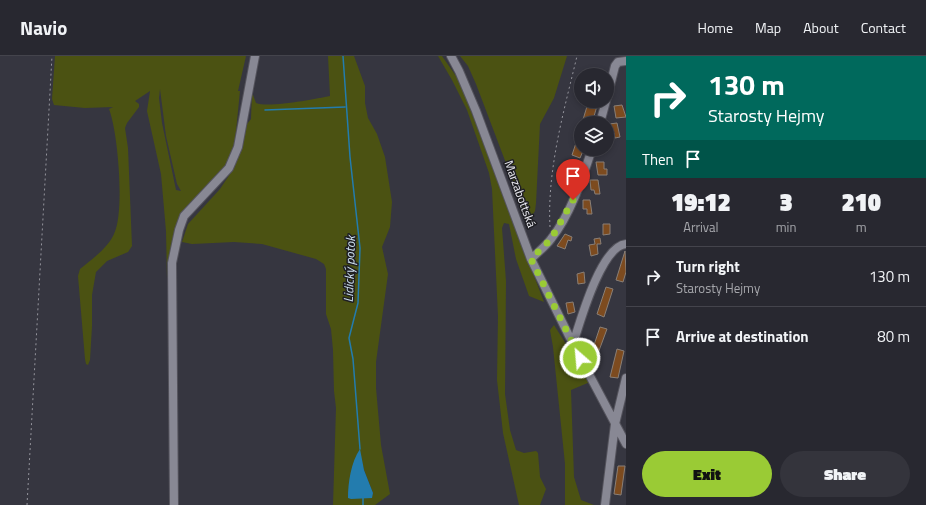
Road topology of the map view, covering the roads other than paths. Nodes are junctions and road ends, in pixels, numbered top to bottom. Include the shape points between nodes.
1 (255, 56) edge
2 (451, 56) edge
3 (620, 60) edge
4 (614, 70) edge
5 (589, 156) edge
6 (626, 244) edge
7 (531, 259) junction
8 (573, 344) junction
9 (626, 378) edge
10 (615, 424) junction
11 (626, 444) edge
12 (174, 505) edge
13 (605, 505) edge

1 - 12 street via 238,147 229,168 184,216 172,263
2 - 7 street, Marzabottská via 476,111
3 - 4 street
5 - 7 street via 573,200 551,239
6 - 8 street via 615,247 604,262
7 - 8 street, Marzabottská
8 - 10 street, Marzabottská
9 - 10 street
10 - 11 street, Marzabottská
10 - 13 street

